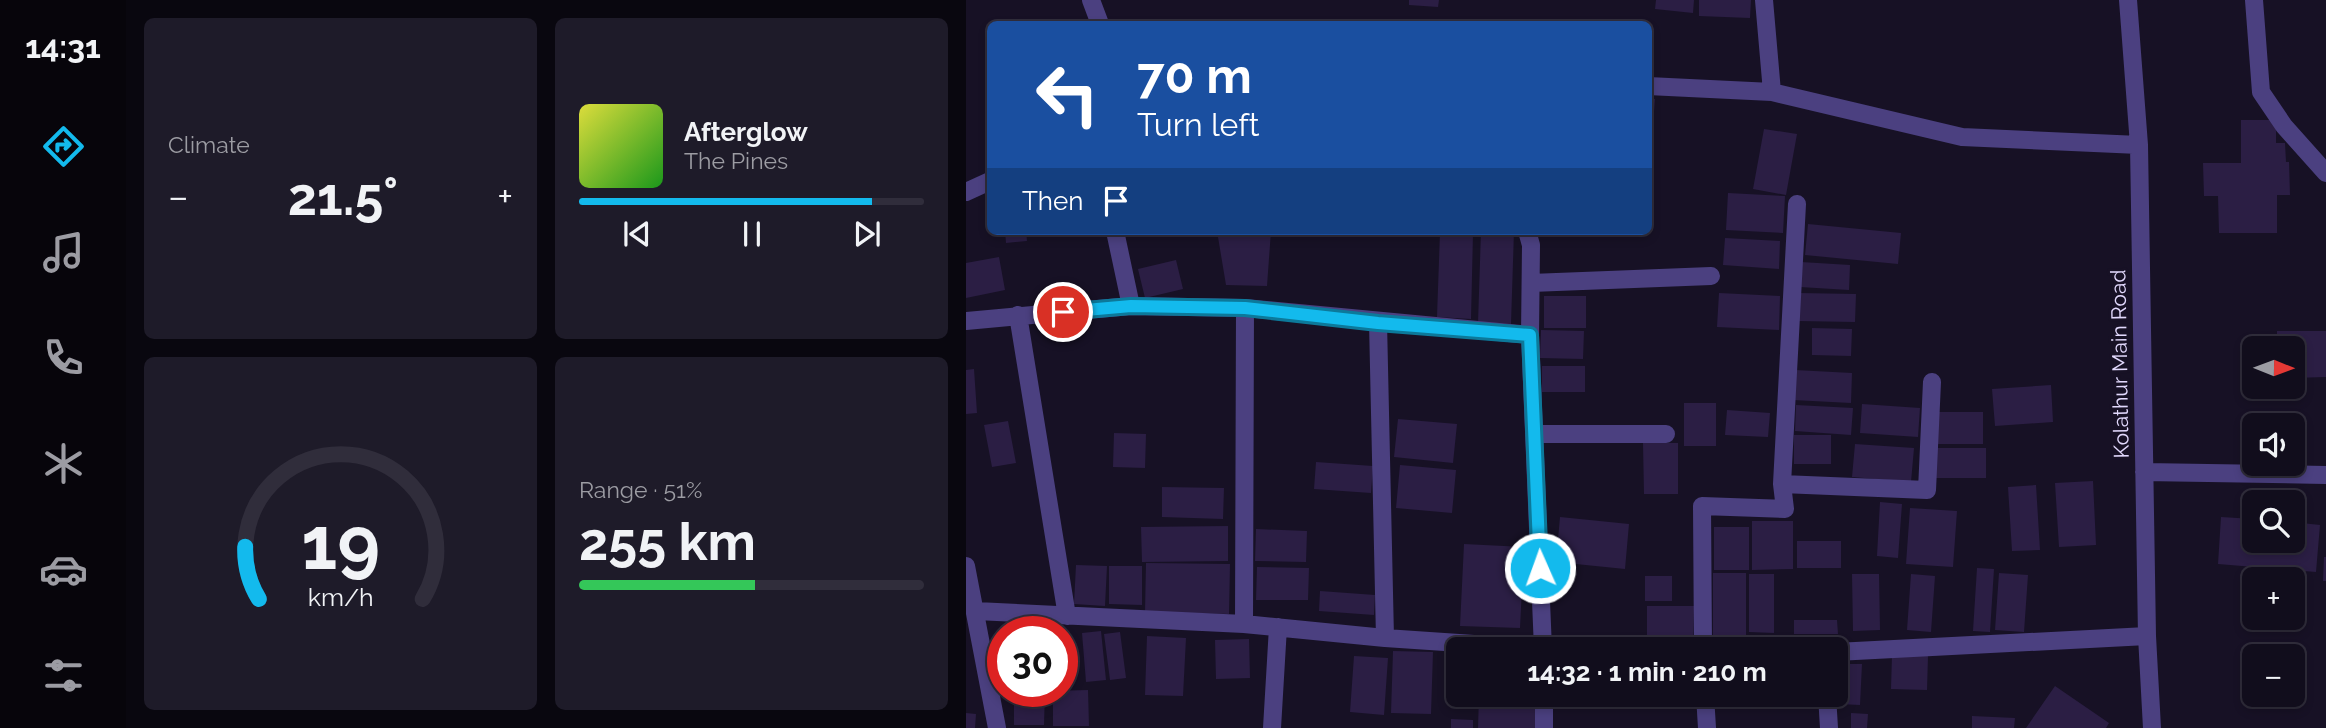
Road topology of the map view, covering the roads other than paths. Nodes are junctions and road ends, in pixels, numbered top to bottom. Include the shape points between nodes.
1 (1091, 0) edge
2 (1764, 0) edge
3 (2128, 0) edge
4 (2254, 0) edge
5 (1099, 21) edge
6 (1652, 86) edge
7 (1773, 92) junction
8 (2139, 145) junction
9 (2326, 173) edge
10 (987, 182) edge
11 (966, 192) edge
12 (1797, 204) dead end
13 (1116, 235) edge
14 (1528, 235) edge
15 (1712, 276) dead end
16 (1531, 283) junction
17 (1131, 306) junction
18 (1245, 308) junction
19 (1018, 315) junction
20 (966, 321) edge
21 (1378, 323) junction
22 (1530, 335) junction
23 (1932, 382) dead end
24 (1534, 434) junction
25 (1666, 434) dead end
26 (2144, 472) junction
27 (2326, 475) edge
28 (1782, 484) junction
29 (966, 566) edge
30 (976, 611) junction
31 (1067, 616) joint
32 (1078, 616) edge
33 (1244, 624) junction
34 (1278, 627) junction
35 (2147, 636) junction
36 (1542, 637) edge
37 (1703, 637) edge
38 (1385, 638) junction
39 (1446, 642) edge
40 (1848, 651) edge
41 (1544, 707) edge
42 (1706, 707) edge
43 (1828, 707) edge
44 (997, 728) edge
45 (1272, 728) edge
46 (1544, 728) edge
47 (1707, 728) edge
48 (1829, 728) edge
49 (2152, 728) edge

1 - 5 street
2 - 7 street
3 - 8 street, Kolathur Main Road
4 - 9 street via 2261,92
6 - 7 street
7 - 8 street via 1962,137
8 - 26 street, Kolathur Main Road
10 - 11 street
12 - 28 street
13 - 17 street
14 - 16 street
15 - 16 street
16 - 22 street
17 - 18 street
17 - 19 street
18 - 21 street
18 - 33 street
19 - 20 street
19 - 31 street
21 - 22 street
21 - 38 street
22 - 24 street
23 - 28 street via 1927,490
24 - 25 street
24 - 36 street
26 - 27 street
26 - 35 street, Kolathur Main Road
28 - 37 street via 1784,509 1702,506
29 - 30 street
30 - 31 street
30 - 44 street
32 - 33 street
33 - 34 street
34 - 38 street
34 - 45 street
35 - 40 street
35 - 49 street, Kolathur Main Road
38 - 39 street
41 - 46 street
42 - 47 street
43 - 48 street

